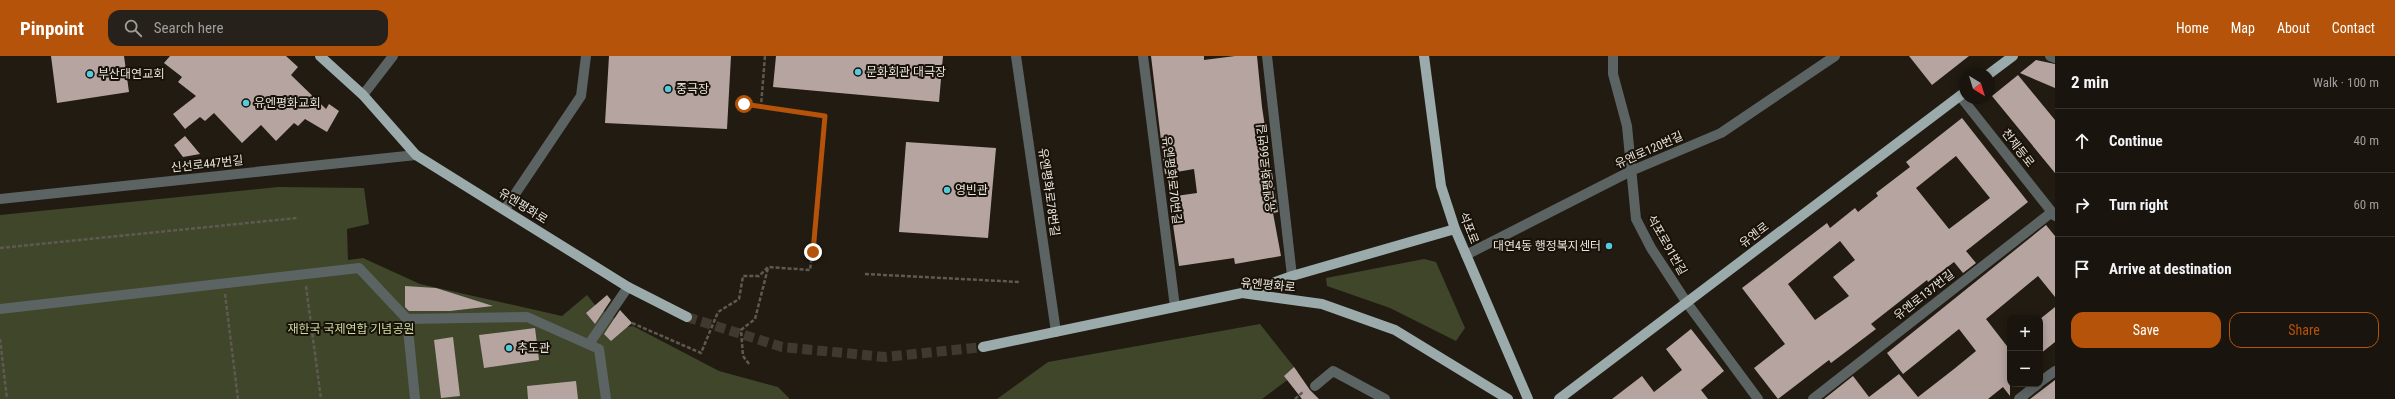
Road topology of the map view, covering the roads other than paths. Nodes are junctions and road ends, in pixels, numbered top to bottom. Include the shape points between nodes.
1 (320, 56) edge
2 (393, 56) edge
3 (586, 56) edge
4 (1016, 56) edge
5 (1143, 56) edge
6 (1267, 56) edge
7 (1424, 56) edge
8 (1612, 56) edge
9 (1835, 56) edge
10 (2013, 56) edge
11 (2050, 56) edge
12 (2055, 58) edge
13 (1995, 70) edge
14 (363, 95) junction
15 (1959, 97) edge
16 (1971, 104) edge
17 (416, 155) junction
18 (1631, 171) junction
19 (0, 199) edge
20 (505, 209) junction
21 (2054, 214) edge
22 (1455, 230) junction
23 (1466, 255) junction
24 (1292, 276) junction
25 (628, 287) junction
26 (1242, 294) junction
27 (1687, 302) junction
28 (1175, 307) junction
29 (0, 309) edge
30 (687, 317) tunnel mouth
31 (407, 319) junction
32 (1056, 332) junction
33 (589, 344) junction
34 (983, 347) tunnel mouth
35 (2055, 371) edge
36 (2043, 380) edge
37 (1312, 386) road end
38 (2034, 387) edge
39 (415, 399) edge
40 (606, 399) edge
41 (1385, 399) edge
42 (1508, 399) edge
43 (1528, 399) edge
44 (1559, 399) edge
45 (1758, 399) edge
46 (1813, 399) edge
47 (2019, 399) edge

1 - 14 main road, 유엔평화로
2 - 14 street
3 - 20 street via 581,96
4 - 32 street, 유엔평화로78번길
5 - 28 street, 유엔평화로70번길
6 - 24 street, 유엔평화로66번길
7 - 22 main road, 석포로 via 1441,186
8 - 18 street, 석포로91번길 via 1613,74 1627,126
9 - 18 street, 유엔로120번길 via 1721,133
10 - 13 main road
11 - 12 street
14 - 17 main road, 유엔평화로
15 - 27 main road, 유엔로
16 - 21 street, 천제등로
17 - 19 street, 신선로447번길
17 - 20 main road, 유엔평화로
18 - 23 street, 유엔로120번길
18 - 27 street, 석포로91번길 via 1636,219 1651,248
20 - 25 main road, 유엔평화로
21 - 46 street, 유엔로137번길
22 - 23 main road, 석포로
22 - 24 main road
23 - 43 main road, 석포로
24 - 26 main road
25 - 30 main road, 유엔평화로
25 - 33 street
26 - 28 main road, 유엔평화로
26 - 42 main road, 유엔평화로 via 1322,304 1395,330
27 - 44 main road, 유엔로
27 - 45 street
28 - 32 main road, 유엔평화로
29 - 31 street via 359,268
31 - 33 street via 527,317
31 - 39 street
32 - 34 main road, 유엔평화로
33 - 40 street via 599,350
35 - 36 street
37 - 41 street via 1333,371
38 - 47 street

